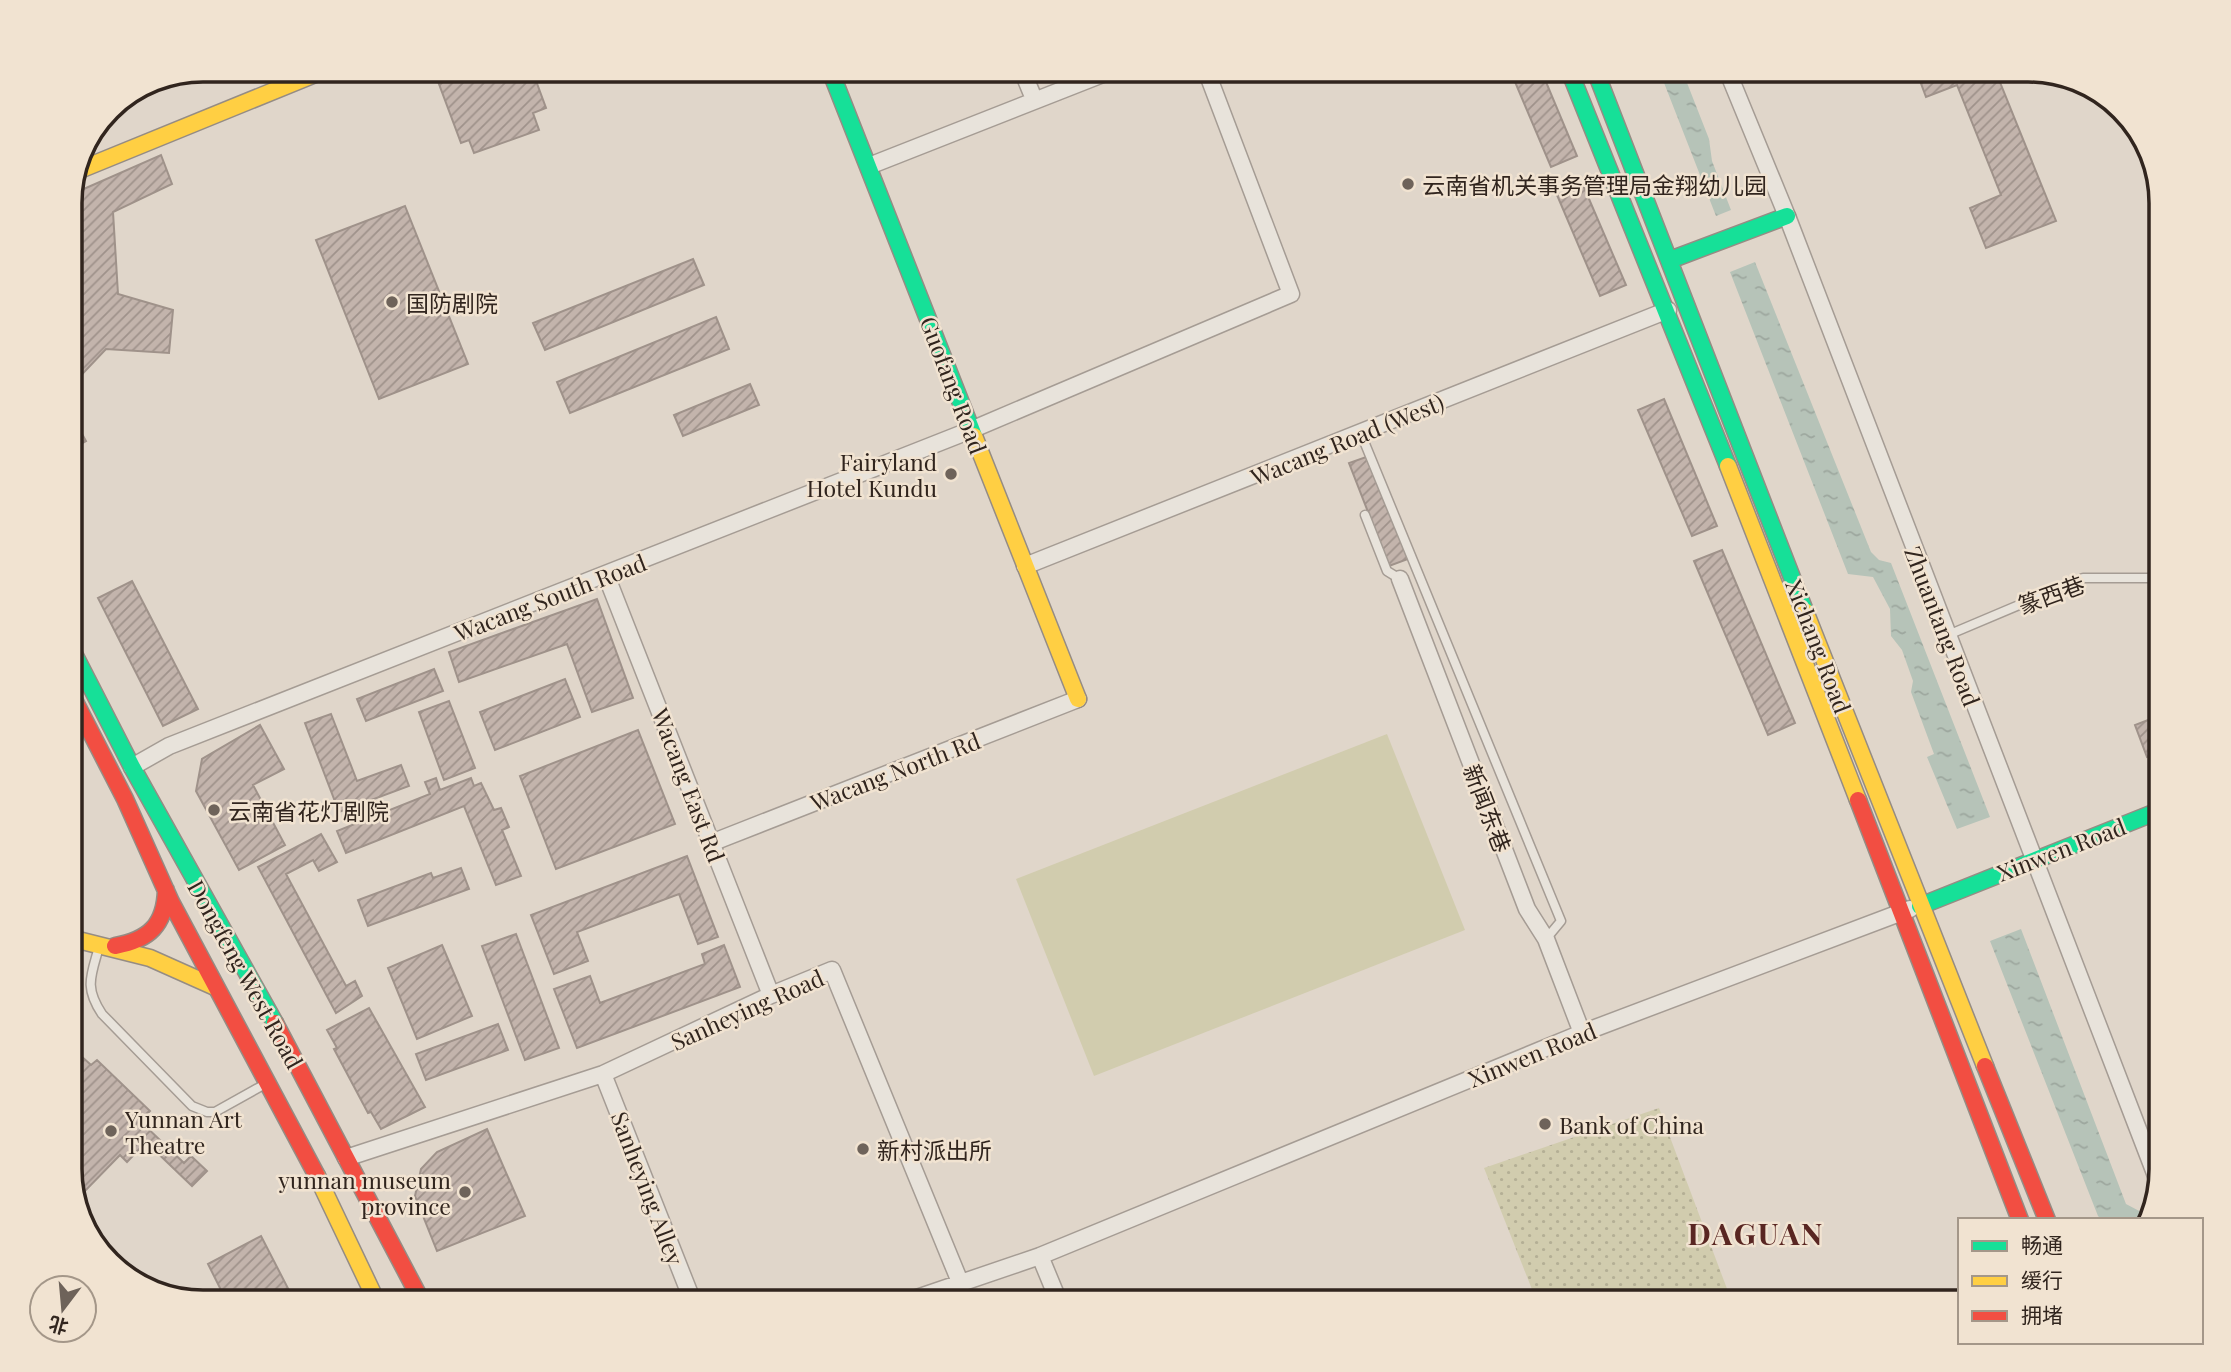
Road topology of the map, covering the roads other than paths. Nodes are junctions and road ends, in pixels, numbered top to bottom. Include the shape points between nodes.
1 (296, 82) edge
2 (835, 82) edge
3 (1027, 82) edge
4 (1080, 82) edge
5 (1211, 82) edge
6 (1574, 82) edge
7 (1600, 82) edge
8 (1732, 82) edge
9 (1034, 99) junction
10 (88, 166) edge
11 (869, 166) junction
12 (1787, 216) junction
13 (1670, 260) junction
14 (1668, 310) junction
15 (971, 430) junction
16 (1361, 434) junction
17 (1365, 515) dead end
18 (1025, 566) junction
19 (606, 575) junction
20 (2148, 578) edge
21 (1400, 579) joint
22 (1946, 636) junction
23 (83, 671) edge
24 (1078, 699) joint
25 (83, 717) edge
26 (132, 767) junction
27 (2149, 815) edge
28 (712, 843) junction
29 (2032, 860) junction
30 (166, 890) junction
31 (1920, 906) junction
32 (1899, 914) junction
33 (1545, 939) junction
34 (83, 941) edge
35 (104, 946) junction
36 (215, 987) junction
37 (771, 995) junction
38 (1582, 1033) junction
39 (603, 1074) junction
40 (267, 1083) junction
41 (346, 1158) junction
42 (2149, 1158) edge
43 (2019, 1218) edge
44 (2046, 1218) edge
45 (1040, 1256) junction
46 (960, 1282) junction
47 (371, 1290) edge
48 (416, 1290) edge
49 (688, 1290) edge
50 (938, 1290) edge
51 (1054, 1290) edge

1 - 10 main road
2 - 11 main road, Guofang Road
3 - 9 street
4 - 9 street
5 - 15 street, Wacang South Road via 1291,294
6 - 14 main road, Xichang Road
7 - 13 main road, Xichang Road
8 - 12 street, Zhuantang Road
9 - 11 street
11 - 15 main road, Guofang Road
12 - 13 main road
12 - 22 street, Zhuantang Road
13 - 31 main road, Xichang Road
14 - 16 street, Wacang Road (West)
14 - 32 main road, Xichang Road
15 - 18 main road, Guofang Road
15 - 19 street, Wacang South Road
16 - 18 street, Wacang Road (West)
16 - 33 lane via 1561,921
17 - 21 lane via 1387,571
18 - 24 main road, Guofang Road
19 - 26 street, Wacang South Road via 169,746
19 - 28 street, Wacang East Rd
20 - 22 lane, 篆西巷 via 2083,578
21 - 33 street, 新闻东巷 via 1527,909
22 - 29 street, Zhuantang Road
23 - 26 main road, Dongfeng West Road
24 - 28 street, Wacang North Rd
25 - 30 main road, Dongfeng West Road
26 - 41 main road, Dongfeng West Road
27 - 29 main road, Xinwen Road
28 - 37 street, Wacang East Rd
29 - 31 main road, Xinwen Road
29 - 42 street, Zhuantang Road
30 - 35 main road via 162,919 148,938
30 - 36 main road, Dongfeng West Road
31 - 32 street, Xinwen Road
31 - 44 main road, Xichang Road
32 - 38 street, Xinwen Road
32 - 43 main road, Xichang Road
33 - 38 street, 新闻东巷
34 - 35 main road
35 - 36 main road via 170,965
35 - 40 lane via 89,986 93,1001 192,1106 215,1112
36 - 40 main road, Dongfeng West Road
37 - 39 street, Sanheying Road
37 - 46 street, Sanheying Road via 832,970
38 - 45 street, Xinwen Road
39 - 41 street, Sanheying Road
39 - 49 street, Sanheying Alley
40 - 47 main road, Dongfeng West Road
41 - 48 main road, Dongfeng West Road
45 - 46 street, Xinwen Road
45 - 51 street
46 - 50 street, Xinwen Road

